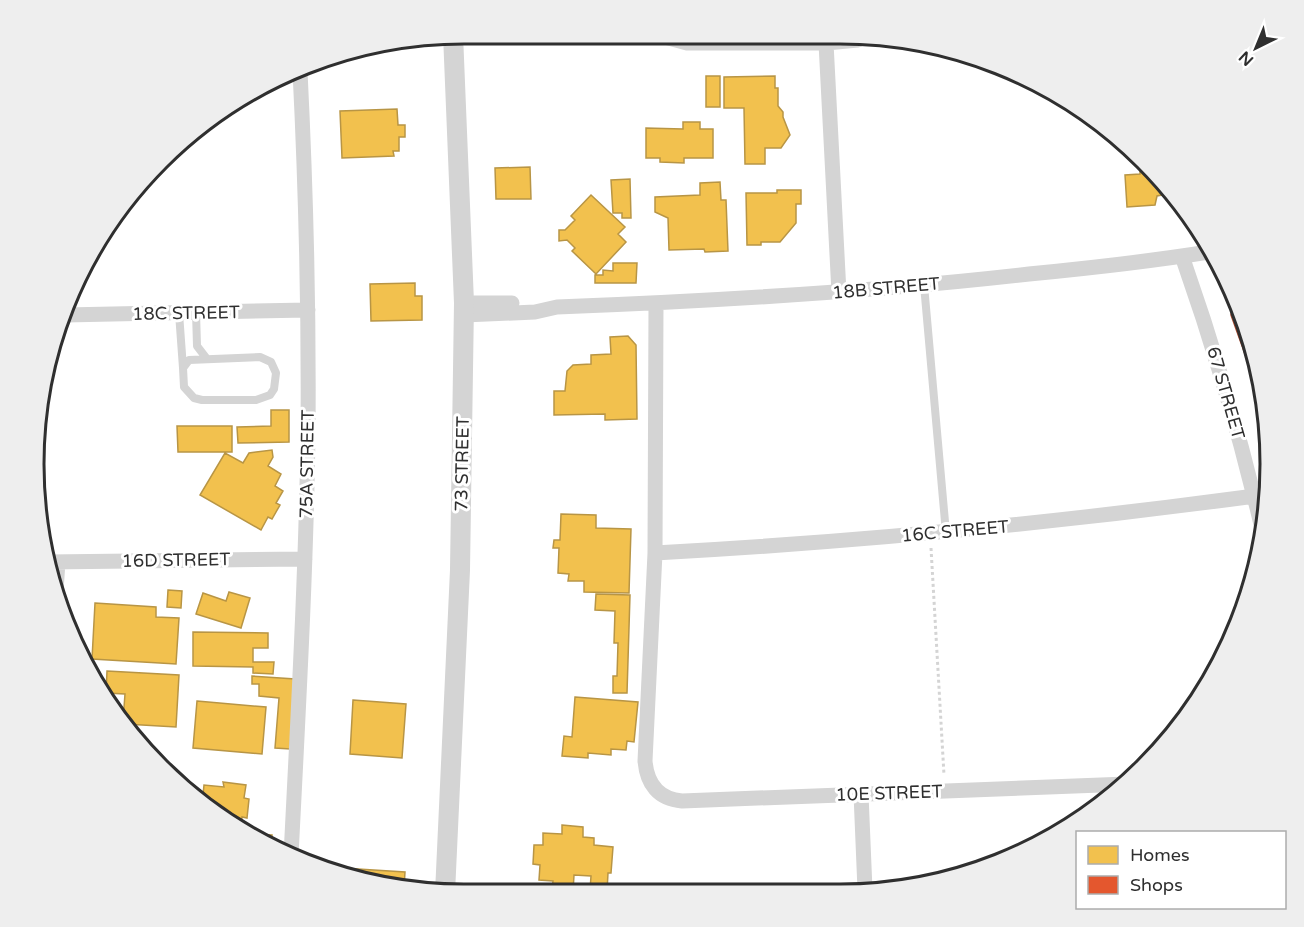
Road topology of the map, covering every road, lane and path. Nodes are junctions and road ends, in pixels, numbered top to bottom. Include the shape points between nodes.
1 (453, 44) edge
2 (826, 44) edge
3 (300, 76) edge
4 (1203, 253) edge
5 (1182, 256) junction
6 (924, 285) junction
7 (839, 293) junction
8 (656, 304) junction
9 (464, 309) junction
10 (308, 310) junction
11 (196, 312) junction
12 (179, 313) junction
13 (71, 315) edge
14 (207, 359) junction
15 (183, 368) junction
16 (1255, 496) junction
17 (1258, 510) edge
18 (938, 533) junction
19 (655, 553) junction
20 (305, 559) junction
21 (56, 562) edge
22 (1110, 785) edge
23 (945, 791) junction
24 (861, 794) junction
25 (291, 846) edge
26 (445, 883) edge
27 (865, 883) edge

1 - 9 street, 73 STREET
2 - 7 street
3 - 10 street, 75A STREET
4 - 5 street, 18B STREET
5 - 6 street, 18B STREET
5 - 16 street, 67 STREET via 1234,416
6 - 7 street, 18B STREET
6 - 18 lane
7 - 8 street, 18B STREET
8 - 9 street, 18B STREET via 557,308 530,303
8 - 19 street
9 - 26 street, 73 STREET via 460,570
10 - 11 street, 18C STREET
10 - 20 street, 75A STREET
11 - 12 street, 18C STREET
11 - 14 lane via 198,346
12 - 13 street, 18C STREET
12 - 15 lane
14 - 15 lane via 189,360
14 - 15 lane via 266,358 274,367 274,389 270,395 256,400 194,398 184,387
16 - 17 street, 67 STREET
16 - 18 street, 16C STREET
18 - 19 street, 16C STREET
18 - 23 path
19 - 24 street, 10E STREET via 645,761 655,790 682,801
20 - 21 street, 16D STREET
20 - 25 street, 75A STREET
22 - 23 street, 10E STREET
23 - 24 street, 10E STREET
24 - 27 street

